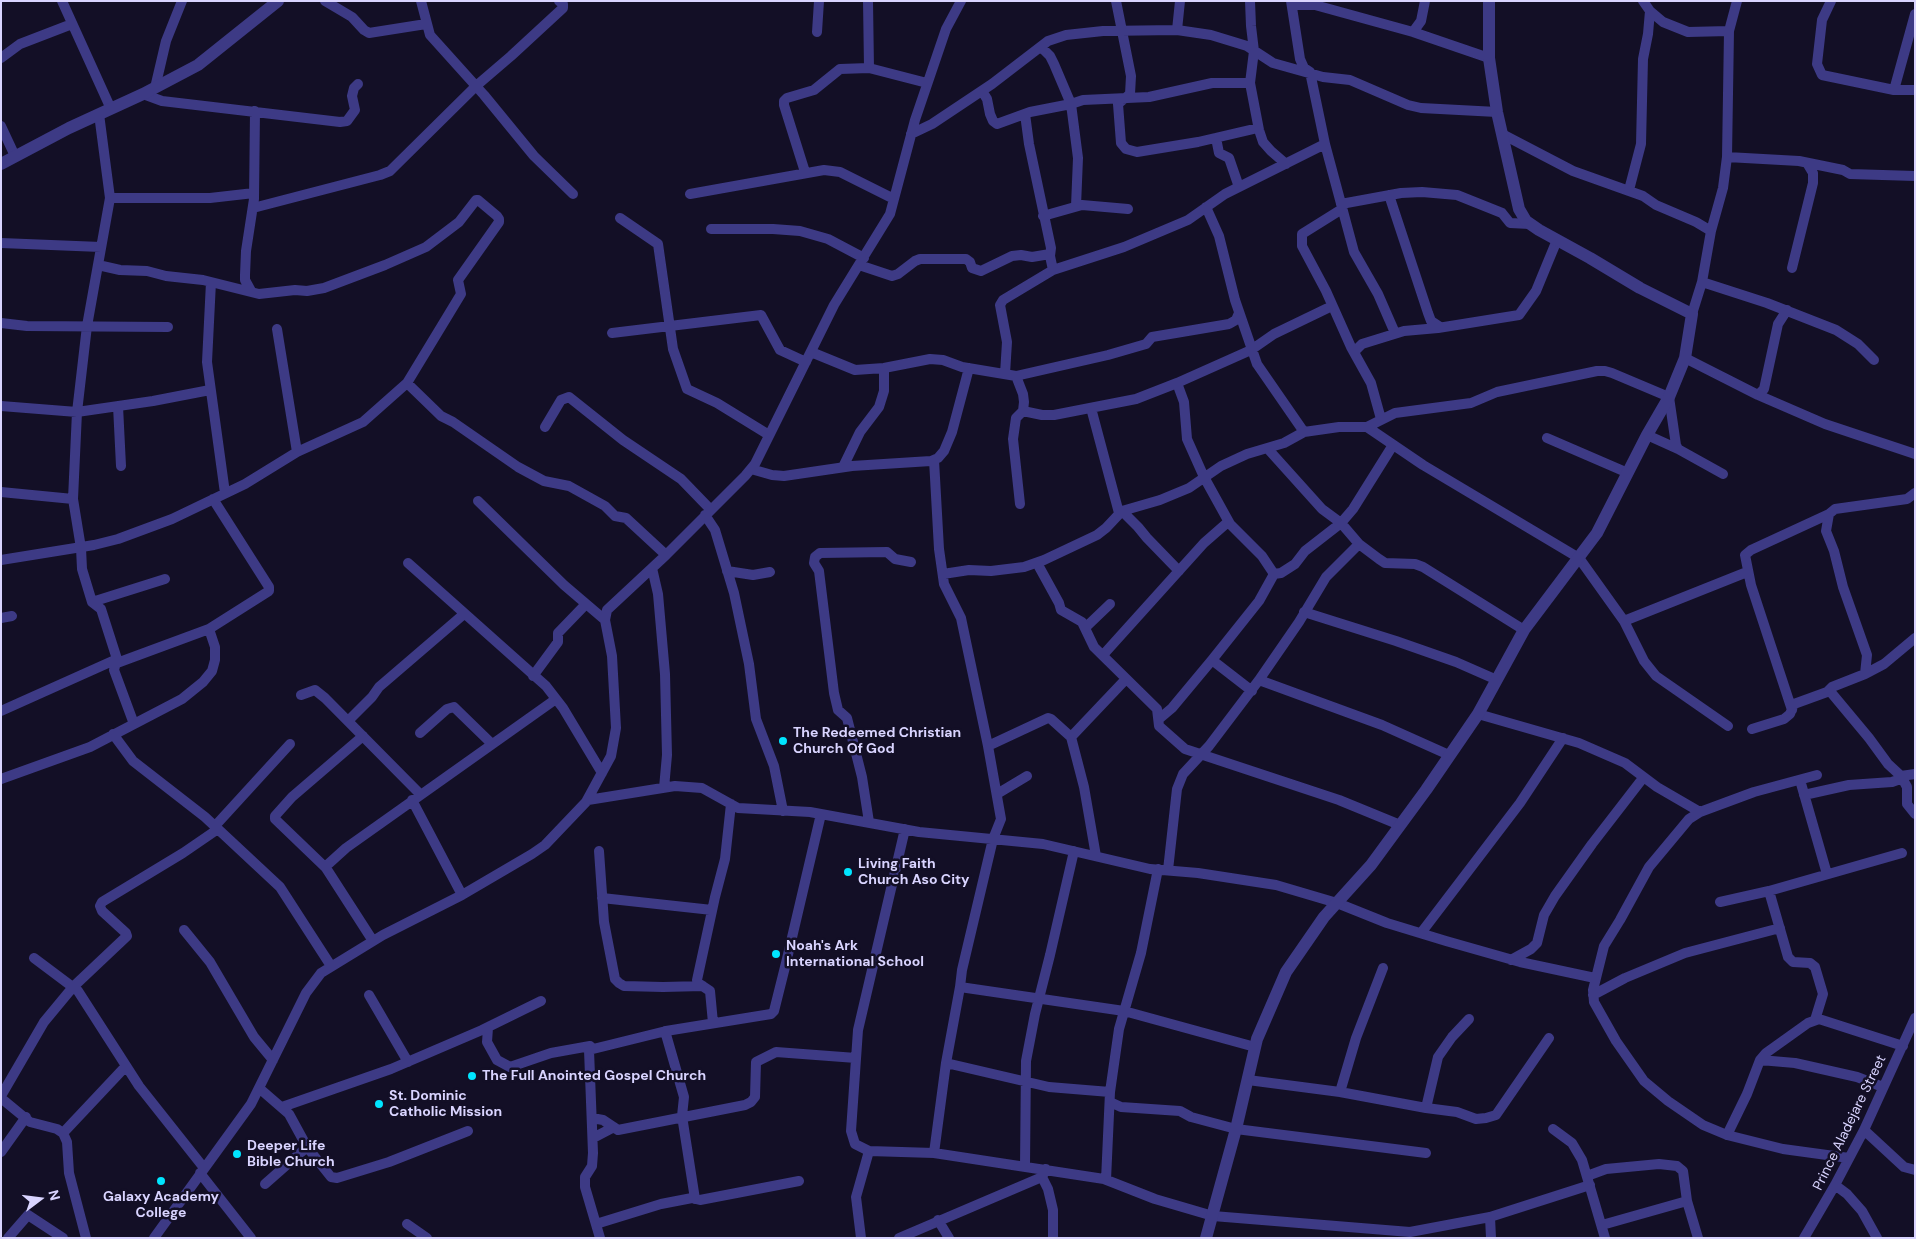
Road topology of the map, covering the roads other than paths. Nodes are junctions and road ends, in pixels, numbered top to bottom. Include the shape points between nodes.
1 (62, 1) edge
2 (182, 1) edge
3 (278, 1) edge
4 (325, 1) edge
5 (421, 1) edge
6 (559, 1) edge
7 (819, 1) edge
8 (868, 1) edge
9 (961, 1) edge
10 (1116, 1) edge
11 (1180, 1) edge
12 (1250, 1) edge
13 (1425, 1) edge
14 (1489, 1) edge
15 (1643, 1) edge
16 (1737, 1) edge
17 (1831, 1) edge
18 (1291, 3) edge
19 (1650, 11) junction
20 (1915, 14) edge
21 (72, 24) junction
22 (426, 24) junction
23 (1123, 30) junction
24 (1177, 30) junction
25 (1729, 31) junction
26 (817, 32) dead end
27 (1413, 32) junction
28 (1041, 47) junction
29 (1254, 51) junction
30 (1, 58) edge
31 (1489, 58) junction
32 (869, 68) junction
33 (1310, 72) junction
34 (927, 83) junction
35 (1250, 83) junction
36 (358, 84) dead end
37 (476, 86) junction
38 (155, 88) junction
39 (1894, 90) junction
40 (1915, 90) edge
41 (982, 91) junction
42 (143, 94) junction
43 (1127, 97) junction
44 (1071, 104) junction
45 (111, 109) junction
46 (254, 111) junction
47 (1498, 112) junction
48 (99, 114) junction
49 (1025, 114) junction
50 (1, 126) edge
51 (1258, 128) junction
52 (911, 134) junction
53 (1502, 134) junction
54 (1216, 138) junction
55 (1325, 144) junction
56 (15, 156) junction
57 (1727, 157) junction
58 (1808, 163) junction
59 (1, 164) edge
60 (1286, 164) junction
61 (804, 172) junction
62 (1915, 176) edge
63 (1239, 187) junction
64 (1629, 190) junction
65 (254, 193) junction
66 (573, 194) dead end
67 (690, 194) dead end
68 (1389, 196) junction
69 (1516, 196) junction
70 (110, 198) junction
71 (894, 199) junction
72 (1076, 206) junction
73 (1342, 206) junction
74 (1206, 207) junction
75 (253, 208) junction
76 (1128, 209) dead end
77 (1502, 213) junction
78 (1044, 216) junction
79 (620, 218) dead end
80 (1530, 224) junction
81 (711, 229) dead end
82 (1711, 231) junction
83 (1558, 240) junction
84 (1, 243) edge
85 (101, 247) junction
86 (1050, 254) junction
87 (861, 262) junction
88 (98, 265) junction
89 (1792, 268) dead end
90 (1053, 270) junction
91 (211, 282) junction
92 (1702, 282) junction
93 (251, 292) junction
94 (1332, 306) junction
95 (1787, 310) junction
96 (1239, 313) junction
97 (1692, 314) junction
98 (1, 323) edge
99 (1229, 324) junction
100 (87, 326) junction
101 (671, 326) junction
102 (168, 327) dead end
103 (1440, 327) junction
104 (277, 329) dead end
105 (612, 333) dead end
106 (1246, 333) junction
107 (1395, 334) junction
108 (1348, 341) junction
109 (1362, 344) junction
110 (1251, 350) junction
111 (1354, 352) junction
112 (808, 357) junction
113 (1684, 358) junction
114 (1874, 360) dead end
115 (884, 368) junction
116 (969, 368) junction
117 (1010, 375) junction
118 (1177, 383) junction
119 (407, 384) junction
120 (210, 390) junction
121 (1758, 395) junction
122 (1670, 397) junction
123 (1, 406) edge
124 (118, 406) junction
125 (1091, 408) junction
126 (1023, 411) junction
127 (77, 412) junction
128 (1381, 419) junction
129 (545, 427) dead end
130 (1367, 427) junction
131 (1304, 432) junction
132 (769, 435) junction
133 (1647, 435) junction
134 (1547, 438) dead end
135 (1393, 445) junction
136 (1268, 449) junction
137 (1678, 449) junction
138 (297, 452) junction
139 (1915, 454) edge
140 (934, 460) junction
141 (121, 466) dead end
142 (843, 467) junction
143 (751, 469) junction
144 (1628, 473) junction
145 (1723, 474) dead end
146 (1204, 477) junction
147 (1, 492) edge
148 (1915, 493) edge
149 (225, 494) junction
150 (73, 499) junction
151 (213, 499) junction
152 (478, 501) dead end
153 (1020, 504) dead end
154 (1121, 512) junction
155 (708, 513) junction
156 (1829, 514) junction
157 (1228, 522) junction
158 (1341, 523) junction
159 (1359, 544) junction
160 (81, 548) junction
161 (666, 555) junction
162 (1579, 558) junction
163 (1, 560) edge
164 (911, 562) dead end
165 (408, 563) dead end
166 (1037, 563) junction
167 (652, 568) junction
168 (727, 571) junction
169 (1179, 571) junction
170 (770, 572) dead end
171 (1747, 572) junction
172 (943, 574) junction
173 (1274, 574) junction
174 (165, 579) dead end
175 (92, 602) junction
176 (586, 604) junction
177 (1110, 604) dead end
178 (1304, 612) junction
179 (464, 614) junction
180 (605, 620) junction
181 (1624, 621) junction
182 (1086, 627) junction
183 (210, 629) junction
184 (1524, 630) junction
185 (1915, 638) edge
186 (1103, 656) junction
187 (1212, 660) junction
188 (117, 661) junction
189 (1865, 674) junction
190 (534, 676) junction
191 (1126, 679) junction
192 (1259, 680) junction
193 (1496, 680) junction
194 (1829, 690) junction
195 (1252, 691) junction
196 (301, 694) dead end
197 (556, 699) junction
198 (1792, 710) junction
199 (1, 711) edge
200 (1478, 714) junction
201 (1158, 719) junction
202 (348, 721) junction
203 (134, 724) junction
204 (1728, 726) dead end
205 (1752, 729) dead end
206 (420, 733) dead end
207 (113, 734) junction
208 (363, 736) junction
209 (1071, 737) junction
210 (1563, 738) junction
211 (290, 744) dead end
212 (492, 744) junction
213 (988, 746) junction
214 (1185, 749) junction
215 (1202, 755) junction
216 (1449, 755) junction
217 (1189, 766) junction
218 (602, 773) junction
219 (1915, 774) edge
220 (1817, 775) dead end
221 (1027, 776) dead end
222 (1902, 777) junction
223 (1643, 778) junction
224 (1, 779) edge
225 (1915, 779) edge
226 (1800, 780) junction
227 (664, 788) junction
228 (1907, 793) junction
229 (997, 794) junction
230 (1804, 795) junction
231 (416, 797) junction
232 (588, 800) junction
233 (732, 804) junction
234 (783, 811) junction
235 (1700, 812) junction
236 (821, 814) junction
237 (1915, 814) edge
238 (868, 822) junction
239 (1400, 825) junction
240 (216, 828) junction
241 (906, 829) junction
242 (993, 839) junction
243 (599, 851) dead end
244 (1074, 851) junction
245 (1902, 853) dead end
246 (1096, 856) junction
247 (325, 867) junction
248 (1163, 870) junction
249 (1827, 874) junction
250 (1769, 891) junction
251 (462, 895) junction
252 (602, 898) junction
253 (1720, 902) dead end
254 (1337, 903) junction
255 (712, 910) junction
256 (1780, 928) junction
257 (184, 930) dead end
258 (1421, 933) junction
259 (373, 941) junction
260 (34, 958) dead end
261 (1511, 960) junction
262 (331, 966) junction
263 (1382, 968) dead end
264 (1595, 978) junction
265 (703, 986) junction
266 (960, 987) junction
267 (73, 988) junction
268 (369, 995) dead end
269 (1594, 995) junction
270 (1039, 999) junction
271 (541, 1001) dead end
272 (1124, 1011) junction
273 (1915, 1018) edge
274 (1469, 1019) dead end
275 (1815, 1020) junction
276 (713, 1023) junction
277 (488, 1028) junction
278 (664, 1031) junction
279 (1549, 1038) dead end
280 (1903, 1046) junction
281 (1255, 1047) junction
282 (592, 1048) junction
283 (856, 1058) junction
284 (274, 1060) junction
285 (1760, 1060) junction
286 (408, 1062) junction
287 (946, 1063) junction
288 (126, 1066) junction
289 (1248, 1080) junction
290 (1026, 1083) junction
291 (1883, 1087) junction
292 (259, 1088) junction
293 (1340, 1092) junction
294 (1, 1097) edge
295 (1110, 1097) junction
296 (282, 1107) junction
297 (1426, 1108) junction
298 (682, 1116) junction
299 (26, 1117) junction
300 (592, 1118) junction
301 (614, 1127) junction
302 (1236, 1129) junction
303 (1553, 1129) dead end
304 (1864, 1130) junction
305 (468, 1131) dead end
306 (63, 1133) junction
307 (1727, 1135) junction
308 (593, 1138) junction
309 (307, 1147) junction
310 (869, 1151) junction
311 (1, 1152) edge
312 (934, 1152) junction
313 (1426, 1153) dead end
314 (1849, 1158) junction
315 (1025, 1166) junction
316 (202, 1170) junction
317 (1915, 1170) edge
318 (1044, 1173) junction
319 (1106, 1180) junction
320 (1589, 1180) junction
321 (799, 1181) dead end
322 (265, 1184) dead end
323 (1836, 1185) junction
324 (695, 1199) junction
325 (1687, 1200) junction
326 (1213, 1216) junction
327 (1490, 1217) junction
328 (938, 1220) junction
329 (407, 1224) dead end
330 (596, 1224) junction
331 (1602, 1225) junction
332 (1410, 1235) edge
333 (249, 1237) edge
334 (8, 1238) edge
335 (63, 1238) edge
336 (86, 1238) edge
337 (154, 1238) edge
338 (427, 1238) edge
339 (600, 1238) edge
340 (861, 1238) edge
341 (899, 1238) edge
342 (949, 1238) edge
343 (1054, 1238) edge
344 (1206, 1238) edge
345 (1491, 1238) edge
346 (1605, 1238) edge
347 (1698, 1238) edge
348 (1804, 1238) edge
349 (1877, 1238) edge

1 - 21 street
2 - 38 street via 166,41
3 - 38 street via 198,65
4 - 22 street via 369,32
5 - 22 street
6 - 37 street via 563,8
7 - 26 street
8 - 32 street
9 - 34 street via 946,29
10 - 23 street
11 - 24 street
12 - 29 street
13 - 27 street via 1422,21
14 - 31 street
15 - 19 street
16 - 25 street
17 - 39 street via 1822,20 1818,70 1822,75
18 - 27 street via 1315,5
18 - 33 street via 1300,59
19 - 25 street via 1663,22 1688,32
19 - 64 street via 1642,59 1641,144
20 - 39 street
21 - 30 street via 20,44
21 - 45 street
22 - 37 street via 430,34
23 - 24 street
23 - 28 street via 1066,35
23 - 43 street via 1131,76
24 - 29 street via 1211,35
25 - 57 street
27 - 31 street
28 - 41 street
28 - 44 street via 1050,56
29 - 33 street via 1273,63
29 - 35 street
31 - 47 street
32 - 34 street
32 - 61 street via 840,69 814,90 784,101
33 - 47 street via 1350,80 1421,108
33 - 55 street
34 - 52 street
35 - 43 street via 1212,83 1149,97
35 - 51 street
36 - 46 street via 352,96 355,110 347,120 340,122
37 - 66 street via 534,156
37 - 75 street via 390,171
38 - 42 street
39 - 40 street
41 - 49 street via 995,123
41 - 52 street
42 - 45 street
42 - 46 street via 162,101
43 - 44 street
43 - 54 street via 1118,104 1121,143 1126,149 1136,152
44 - 49 street
44 - 72 street via 1078,158
45 - 48 street
46 - 65 street
47 - 53 street
48 - 56 street
48 - 70 street
49 - 78 street
50 - 56 street
51 - 54 street
51 - 60 street via 1263,142
52 - 71 street
53 - 64 street via 1573,171
53 - 69 street
54 - 63 street via 1219,153 1229,158
55 - 60 street
55 - 73 street
56 - 59 street
57 - 58 street
57 - 82 street via 1723,188
58 - 62 street via 1850,174
58 - 89 street via 1813,183
60 - 63 street
61 - 67 street
61 - 71 street via 840,172
63 - 74 street
64 - 82 street
65 - 70 street via 210,198
65 - 75 street
68 - 73 street
68 - 77 street via 1422,192 1456,195
68 - 103 street via 1428,314 1431,321
69 - 77 street via 1511,209 1506,214
69 - 80 street via 1519,209
70 - 85 street
71 - 87 street via 890,214
72 - 76 street
72 - 78 street
73 - 94 street via 1306,230 1301,238 1305,254
73 - 107 street via 1354,252 1378,294
74 - 90 street via 1188,220 1124,247
74 - 96 street via 1219,236
75 - 93 street via 245,275
77 - 80 street via 1510,223
78 - 86 street
79 - 101 street via 658,244
80 - 83 street
81 - 87 street via 800,231 828,239
82 - 92 street
83 - 97 street
83 - 103 street via 1536,291 1522,313
84 - 85 street
85 - 88 street
86 - 87 street via 1032,258 1012,256 981,271 972,268 966,259 920,259 892,276
86 - 90 street
87 - 112 street via 834,304
88 - 91 street
88 - 100 street
90 - 117 street via 1003,300 1000,305
91 - 93 street
91 - 120 street via 207,362
92 - 95 street
92 - 97 street
93 - 119 street via 265,294 324,288 385,265 426,247 459,222 478,200 497,216 499,222 458,280 460,294
94 - 108 street
94 - 110 street via 1274,334
95 - 114 street via 1836,330 1858,344
95 - 121 street via 1778,324 1764,389
96 - 99 street
96 - 106 street
97 - 113 street
98 - 100 street
99 - 106 street
99 - 117 street via 1152,337 1146,344 1108,355
100 - 102 street
100 - 127 street
101 - 105 street
101 - 112 street via 761,315 780,350
101 - 132 street via 673,349 687,389 712,400
103 - 107 street
104 - 138 street
106 - 110 street
107 - 109 street
108 - 109 street
108 - 111 street
109 - 111 street
110 - 118 street
110 - 131 street via 1256,364
111 - 128 street via 1372,387
112 - 115 street via 855,370
112 - 132 street
113 - 121 street
113 - 122 street
115 - 116 street via 930,359
115 - 142 street via 884,391 879,407 860,432
116 - 117 street
116 - 140 street via 952,432 944,452
117 - 126 street via 1023,394
118 - 125 street via 1136,399
118 - 146 street via 1184,402 1187,439
119 - 138 street via 363,422
119 - 161 street via 441,416 518,468 544,481 569,486 604,505 615,516 626,518
120 - 124 street
120 - 149 street
121 - 139 street via 1825,424
122 - 128 street via 1605,371 1497,392 1471,403 1395,413
122 - 133 street
122 - 137 street
123 - 127 street
124 - 127 street
124 - 141 street
125 - 126 street via 1054,415
125 - 154 street
126 - 153 street via 1016,418 1013,439
127 - 150 street
128 - 130 street
129 - 155 street via 562,400 569,398 680,478
130 - 131 street
130 - 135 street
131 - 136 street
132 - 143 street
133 - 137 street
133 - 144 street
134 - 144 street
135 - 158 street
135 - 162 street
136 - 146 street via 1247,454
136 - 158 street via 1322,509
137 - 145 street
138 - 149 street
140 - 142 street
140 - 172 street
142 - 143 street via 784,476
143 - 155 street
144 - 162 street via 1597,533
146 - 154 street via 1189,488
146 - 157 street
147 - 150 street
148 - 156 street via 1907,499 1835,509
149 - 151 street
150 - 160 street
151 - 160 street via 172,519 118,539
151 - 183 street via 269,589
152 - 176 street
154 - 166 street via 1097,535
154 - 169 street
155 - 161 street
155 - 168 street
156 - 171 street via 1748,551 1744,559
156 - 189 street via 1826,531 1867,655
157 - 169 street
157 - 173 street via 1262,556
158 - 159 street
158 - 173 street via 1294,564
159 - 178 street via 1326,577
159 - 184 street via 1385,562 1423,567
160 - 163 street
160 - 175 street via 82,569
161 - 167 street
162 - 181 street
162 - 184 street
164 - 238 street via 895,560 886,552 820,554 814,563 819,571 834,693 838,710 847,718 862,777
165 - 179 street
166 - 172 street via 1024,568
166 - 182 street via 1061,610
167 - 180 street via 606,610
167 - 227 street via 658,594 665,674 667,755
168 - 170 street via 753,575
168 - 234 street via 749,664 756,718 774,766
169 - 186 street
171 - 181 street
171 - 198 street
172 - 213 street via 949,598 961,618
173 - 187 street via 1258,601
174 - 175 street
175 - 188 street via 101,608
176 - 180 street
176 - 190 street via 558,633 558,642
177 - 182 street
178 - 192 street
178 - 193 street via 1456,662
179 - 190 street
179 - 202 street via 379,687
180 - 218 street via 612,656 616,728 611,756
181 - 204 street via 1644,661 1656,676
182 - 186 street via 1091,643
183 - 188 street
183 - 203 street via 216,660 212,671 182,699
184 - 193 street
185 - 189 street via 1887,662
186 - 191 street
187 - 195 street
187 - 201 street via 1172,708
188 - 199 street
188 - 203 street via 114,670
189 - 194 street
190 - 197 street
191 - 201 street via 1157,709
191 - 209 street
192 - 195 street
192 - 216 street via 1382,725
193 - 200 street
194 - 198 street via 1794,704
194 - 222 street
195 - 215 street
196 - 202 street via 315,690
197 - 212 street
197 - 218 street
198 - 205 street via 1784,719
200 - 210 street
200 - 216 street
201 - 214 street via 1159,726
202 - 208 street
203 - 207 street
206 - 212 street via 447,709 454,707
207 - 224 street via 90,747
207 - 240 street via 133,761
208 - 231 street
208 - 247 street via 292,797 275,816 276,821
209 - 213 street via 1048,718
209 - 246 street
210 - 223 street via 1625,763
210 - 258 street via 1520,803
211 - 240 street
212 - 231 street
213 - 229 street
214 - 215 street
214 - 217 street
215 - 217 street
215 - 239 street via 1339,800
216 - 239 street
217 - 248 street via 1177,789
218 - 232 street
219 - 222 street
220 - 226 street
221 - 229 street
222 - 228 street
222 - 230 street via 1892,782 1850,785
223 - 235 street
223 - 261 street via 1554,896 1544,915 1537,943
225 - 228 street
226 - 230 street
226 - 235 street via 1754,792
227 - 232 street
227 - 233 street via 702,788
228 - 237 street via 1907,804
229 - 242 street via 1001,819
230 - 249 street
231 - 247 street
231 - 251 street
232 - 251 street via 544,845
233 - 234 street via 738,808
233 - 255 street via 725,859
234 - 236 street
235 - 264 street via 1689,820 1649,867 1604,946
236 - 238 street
236 - 276 street via 774,1011
238 - 241 street
239 - 254 street via 1371,865
240 - 262 street via 286,894
240 - 267 street via 183,853 102,902 102,911 127,936
241 - 242 street
241 - 283 street via 858,1030
242 - 244 street
242 - 266 street
243 - 252 street
244 - 246 street
244 - 270 street
245 - 249 street
246 - 248 street
247 - 259 street
248 - 254 street via 1276,886
248 - 272 street
249 - 250 street
250 - 253 street
250 - 256 street
251 - 259 street
252 - 255 street
252 - 265 street via 615,979 619,983 624,986
254 - 258 street
254 - 281 street via 1286,972
255 - 265 street via 698,976 698,983
256 - 269 street via 1685,953
256 - 275 street via 1788,958 1792,962 1810,963 1815,967 1823,994
257 - 284 street via 210,962 254,1038
258 - 261 street
259 - 262 street
260 - 267 street
261 - 264 street
262 - 284 street via 321,973 306,993
263 - 293 street
264 - 269 street
265 - 276 street via 710,991
266 - 270 street
266 - 287 street
267 - 288 street
267 - 294 street via 44,1022
268 - 286 street
269 - 307 street via 1594,1002 1616,1041 1644,1080 1668,1102 1703,1125
270 - 272 street
270 - 290 street via 1026,1061
271 - 277 street
272 - 281 street
272 - 295 street
273 - 280 street, Prince Aladejare Street
274 - 297 street via 1438,1057
275 - 280 street
275 - 285 street
276 - 278 street
277 - 282 street via 487,1042 497,1060 510,1066 550,1053
277 - 286 street
278 - 282 street
278 - 298 street via 684,1097
279 - 297 street via 1496,1115 1476,1119 1457,1112
280 - 291 street, Prince Aladejare Street
281 - 289 street
282 - 300 street via 589,1050
283 - 298 street via 776,1052 756,1062 756,1090 751,1102
283 - 310 street via 851,1131 855,1144
284 - 292 street
285 - 291 street via 1795,1063 1856,1077
285 - 307 street
286 - 296 street
287 - 290 street
287 - 312 street
288 - 306 street
288 - 316 street
289 - 293 street
289 - 302 street
290 - 295 street
290 - 315 street
291 - 304 street, Prince Aladejare Street
292 - 296 street
292 - 316 street via 251,1104
293 - 297 street
294 - 299 street
295 - 302 street via 1121,1107 1180,1111
295 - 319 street
296 - 309 street via 290,1114
298 - 301 street via 618,1130
298 - 324 street
299 - 306 street via 35,1125 57,1128
299 - 311 street
300 - 301 street
300 - 308 street
301 - 308 street
302 - 313 street
302 - 326 street
303 - 320 street via 1572,1143
304 - 314 street, Prince Aladejare Street
304 - 317 street via 1904,1167
305 - 309 street via 338,1178 330,1176
306 - 336 street via 67,1142 69,1173
307 - 314 street via 1783,1149
308 - 330 street via 592,1166 585,1177 585,1187
309 - 322 street
310 - 312 street
310 - 340 street via 856,1197
312 - 315 street
314 - 323 street, Prince Aladejare Street
315 - 318 street
316 - 333 street
316 - 337 street
318 - 319 street
318 - 328 street
318 - 343 street via 1053,1210
319 - 326 street via 1155,1200
320 - 325 street via 1606,1168 1659,1164 1677,1166 1683,1171
320 - 327 street
320 - 331 street
321 - 324 street
323 - 348 street, Prince Aladejare Street
323 - 349 street via 1862,1211
324 - 330 street via 660,1204
325 - 331 street
325 - 347 street
326 - 332 street
326 - 344 street
327 - 332 street
327 - 345 street
328 - 341 street
328 - 342 street
329 - 338 street
330 - 339 street
331 - 346 street
334 - 335 street via 28,1215

